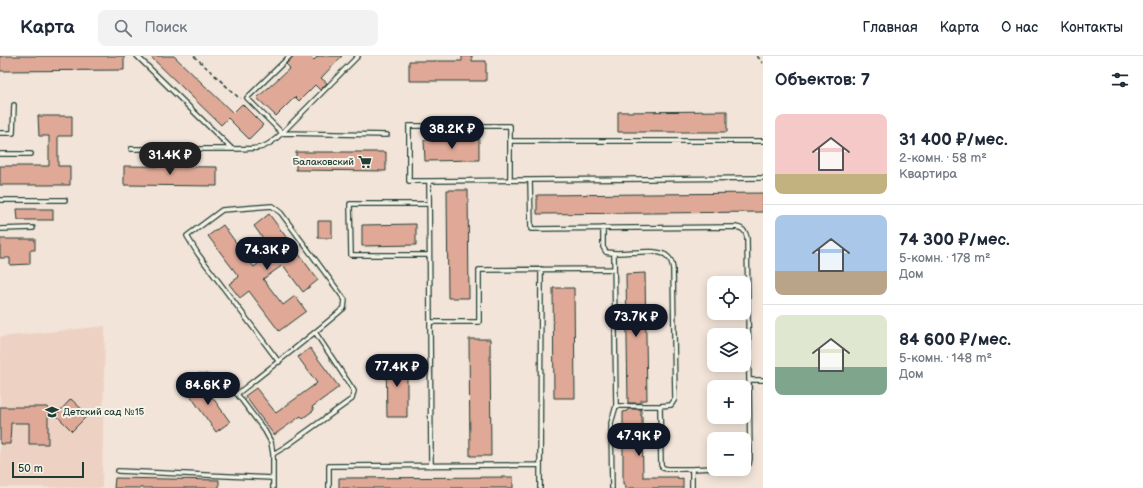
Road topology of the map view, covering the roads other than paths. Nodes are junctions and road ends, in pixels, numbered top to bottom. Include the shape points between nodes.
1 (137, 56) edge
2 (290, 56) edge
3 (358, 56) edge
4 (14, 105) dead end
5 (0, 133) edge
6 (282, 134) junction
7 (387, 134) dead end
8 (510, 141) junction
9 (763, 141) edge
10 (232, 149) junction
11 (131, 150) dead end
12 (0, 154) edge
13 (31, 154) dead end
14 (763, 178) edge
15 (510, 180) junction
16 (530, 180) junction
17 (429, 181) junction
18 (0, 200) edge
19 (65, 200) dead end
20 (429, 204) junction
21 (33, 228) dead end
22 (603, 228) junction
23 (0, 230) edge
24 (614, 252) junction
25 (429, 255) junction
26 (541, 269) junction
27 (614, 269) junction
28 (430, 322) junction
29 (315, 332) junction
30 (279, 362) junction
31 (190, 376) dead end
32 (749, 380) edge
33 (751, 380) edge
34 (763, 380) edge
35 (237, 394) junction
36 (616, 406) junction
37 (660, 406) junction
38 (273, 454) junction
39 (540, 465) junction
40 (431, 466) junction
41 (707, 468) edge
42 (692, 469) junction
43 (118, 472) dead end
44 (272, 478) junction
45 (272, 488) edge
46 (329, 488) edge
47 (540, 488) edge
48 (612, 488) edge
49 (692, 488) edge

1 - 10 lane
2 - 6 lane via 247,98
3 - 6 lane
4 - 5 lane via 13,133
6 - 7 lane
6 - 10 lane via 263,148
8 - 9 lane
8 - 15 lane
8 - 17 lane via 510,126 409,126 409,181
10 - 11 lane
12 - 13 lane
14 - 16 lane
15 - 16 lane
15 - 17 lane
16 - 22 lane via 530,229
17 - 20 lane
18 - 19 lane
20 - 25 lane
20 - 25 lane via 350,204 350,255
21 - 23 lane
22 - 24 lane via 604,249
22 - 32 lane via 742,228 747,238
24 - 27 lane
24 - 37 lane via 657,252 668,256 672,262 675,399 671,405
25 - 28 lane
26 - 27 lane
26 - 28 lane via 479,270 480,322
26 - 39 lane
27 - 36 lane
28 - 40 lane
29 - 30 lane
29 - 30 lane via 344,308 345,300 281,213 272,206 222,210 187,236
29 - 38 lane via 354,391 352,399
30 - 35 lane
31 - 35 lane via 214,379
33 - 34 lane
35 - 38 lane via 265,431
36 - 37 lane
36 - 48 lane via 611,423
37 - 42 lane via 661,465 667,469
38 - 44 lane
39 - 40 lane
39 - 47 lane
40 - 46 lane via 329,466
41 - 42 lane
42 - 49 lane
43 - 44 lane
44 - 45 lane

